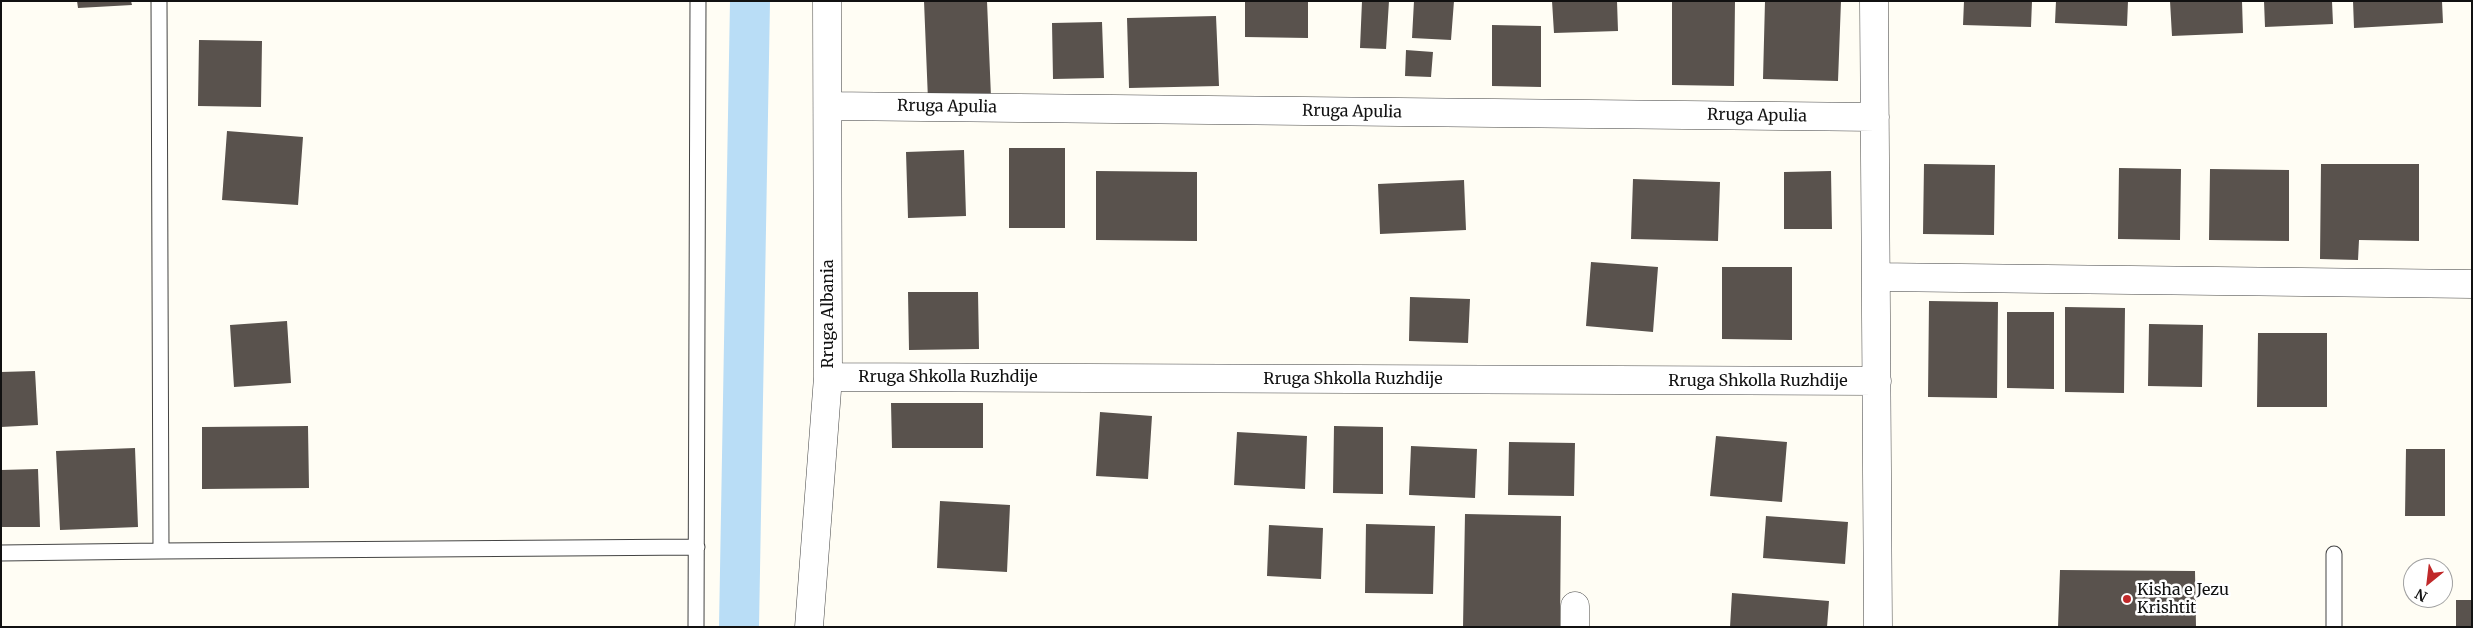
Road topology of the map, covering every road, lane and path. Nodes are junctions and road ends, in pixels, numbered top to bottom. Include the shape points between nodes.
1 (159, 1) edge
2 (698, 1) edge
3 (827, 1) edge
4 (1874, 1) edge
5 (828, 106) junction
6 (1875, 117) junction
7 (1876, 277) junction
8 (2472, 284) edge
9 (828, 376) junction
10 (1878, 381) junction
11 (697, 547) junction
12 (161, 551) junction
13 (1, 553) edge
14 (2334, 554) dead end
15 (696, 627) edge
16 (810, 627) edge
17 (1878, 627) edge
18 (2334, 627) edge

1 - 12 lane
2 - 11 lane
3 - 5 street, Rruga Albania
4 - 6 street
5 - 6 street, Rruga Apulia
5 - 9 street, Rruga Albania
6 - 7 street
7 - 8 street
7 - 10 street
9 - 10 street, Rruga Shkolla Ruzhdije
9 - 16 street, Rruga Albania
10 - 17 street
11 - 12 lane
11 - 15 lane
12 - 13 lane
14 - 18 lane

